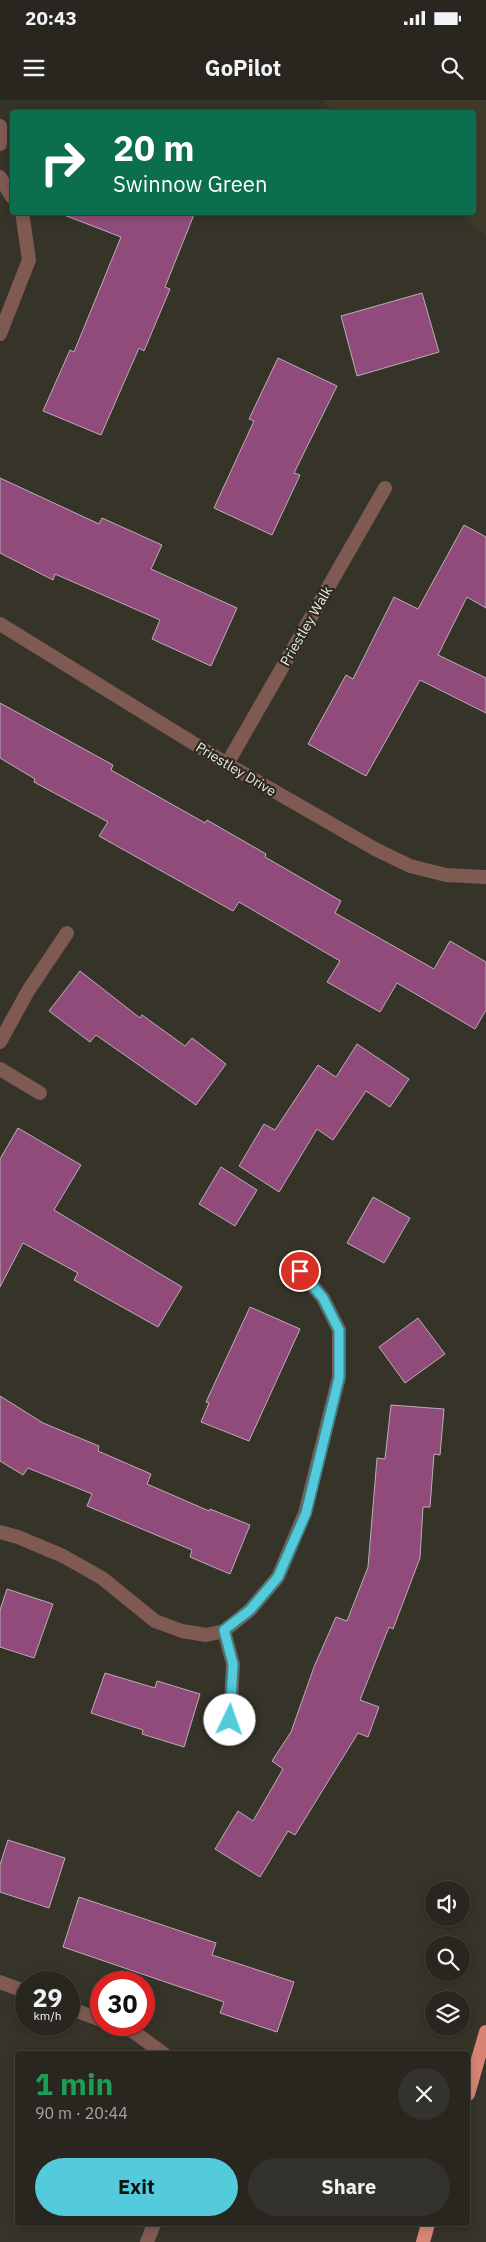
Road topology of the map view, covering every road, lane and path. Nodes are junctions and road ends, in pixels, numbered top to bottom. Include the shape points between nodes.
1 (0, 126) edge
2 (0, 144) edge
3 (0, 177) edge
4 (10, 194) edge
5 (22, 215) edge
6 (0, 334) edge
7 (385, 488) dead end
8 (0, 624) edge
9 (227, 764) junction
10 (486, 877) edge
11 (66, 933) dead end
12 (0, 1042) edge
13 (0, 1069) edge
14 (40, 1092) dead end
15 (300, 1271) dead end
16 (0, 1532) edge
17 (224, 1630) junction
18 (230, 1720) dead end
19 (0, 1982) edge
20 (15, 1988) edge
21 (486, 2032) edge
22 (139, 2036) edge
23 (160, 2051) edge
24 (470, 2087) edge
25 (153, 2226) edge
26 (427, 2226) edge
27 (147, 2242) edge
28 (423, 2242) edge

1 - 2 street
3 - 4 street
5 - 6 street via 29,260
7 - 9 street, Priestley Walk
8 - 9 street, Priestley Drive
9 - 10 street, Priestley Drive via 410,866 446,875
11 - 12 street
13 - 14 street
15 - 17 street via 323,1298 339,1330 339,1378 306,1513 278,1577 250,1610
16 - 17 street via 63,1556 102,1578 156,1621 182,1631 206,1635
17 - 18 street via 233,1664
19 - 20 street
21 - 24 highway
22 - 23 street
25 - 27 street
26 - 28 highway

